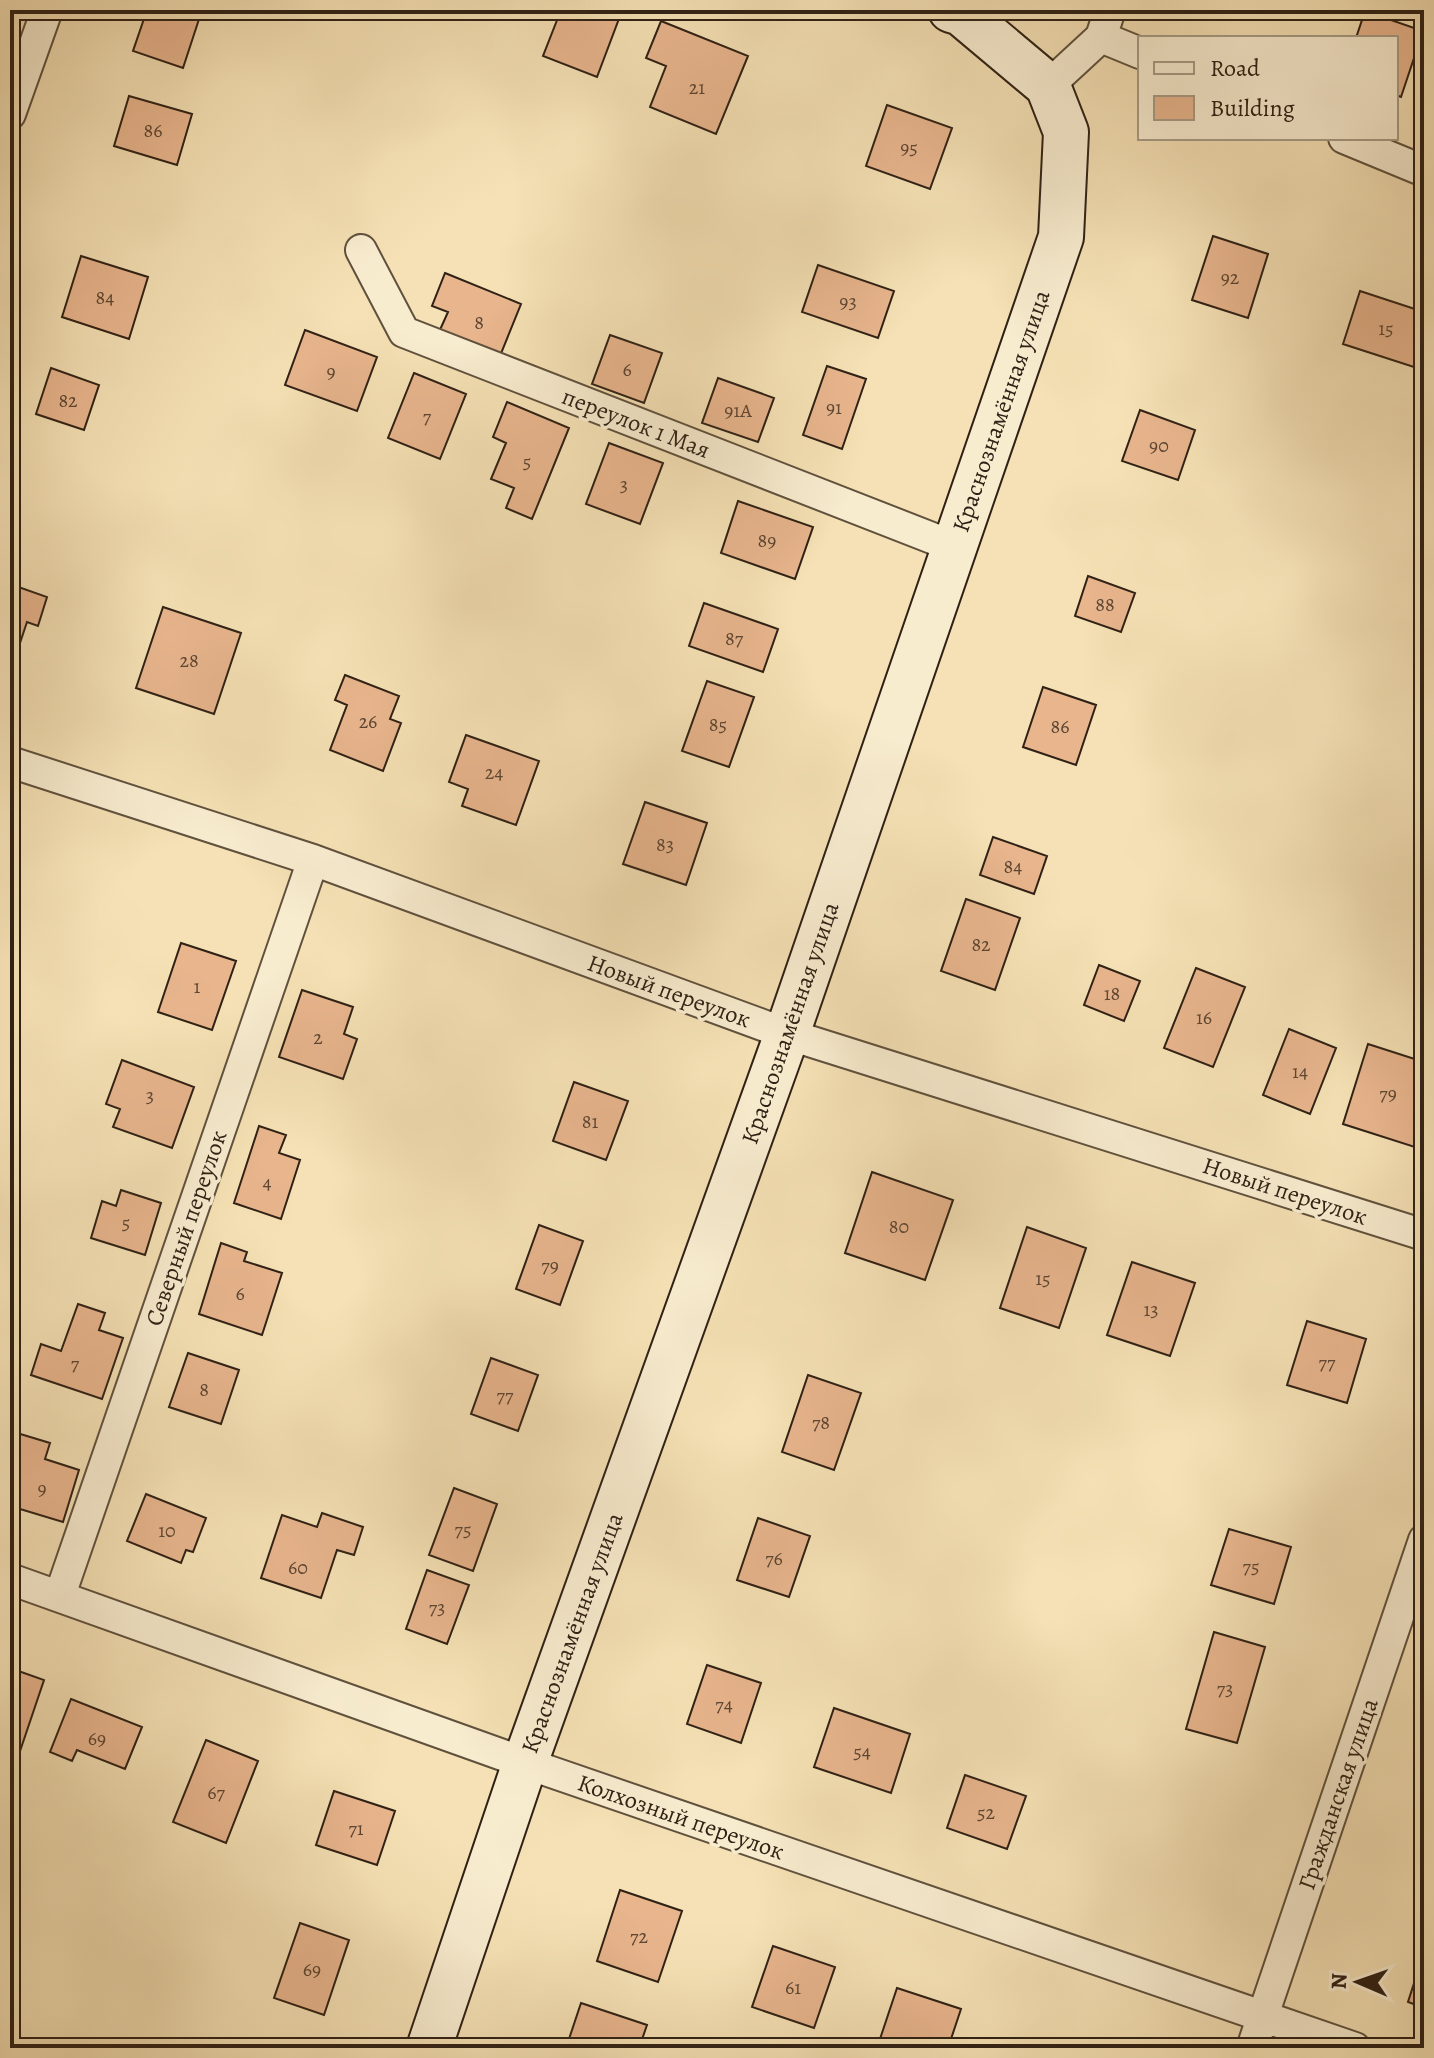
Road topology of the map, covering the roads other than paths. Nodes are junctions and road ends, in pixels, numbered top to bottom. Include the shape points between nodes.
1 (47, 10) edge
2 (951, 10) edge
3 (1106, 23) edge
4 (1138, 51) edge
5 (1048, 86) junction
6 (10, 114) edge
7 (1349, 140) edge
8 (1424, 171) edge
9 (361, 250) dead end
10 (955, 547) junction
11 (10, 762) edge
12 (313, 860) junction
13 (787, 1034) junction
14 (1424, 1235) edge
15 (1424, 1540) edge
16 (10, 1579) edge
17 (60, 1595) junction
18 (525, 1763) junction
19 (1262, 2018) junction
20 (429, 2048) edge
21 (1252, 2048) edge
22 (1355, 2048) edge

1 - 6 street
2 - 5 main road
3 - 4 street
3 - 5 street
5 - 10 main road, Краснознамённая улица via 1066,132 1061,237
7 - 8 street
9 - 10 street, переулок 1 Мая via 404,332
10 - 13 main road, Краснознамённая улица
11 - 12 street, Новый переулок
12 - 13 street, Новый переулок
12 - 17 street, Северный переулок
13 - 14 street, Новый переулок
13 - 18 main road, Краснознамённая улица
15 - 19 street, Гражданская улица
16 - 17 street, Колхозный переулок
17 - 18 street, Колхозный переулок
18 - 19 street, Колхозный переулок
18 - 20 main road, Краснознамённая улица
19 - 21 street, Гражданская улица
19 - 22 street, Колхозный переулок

